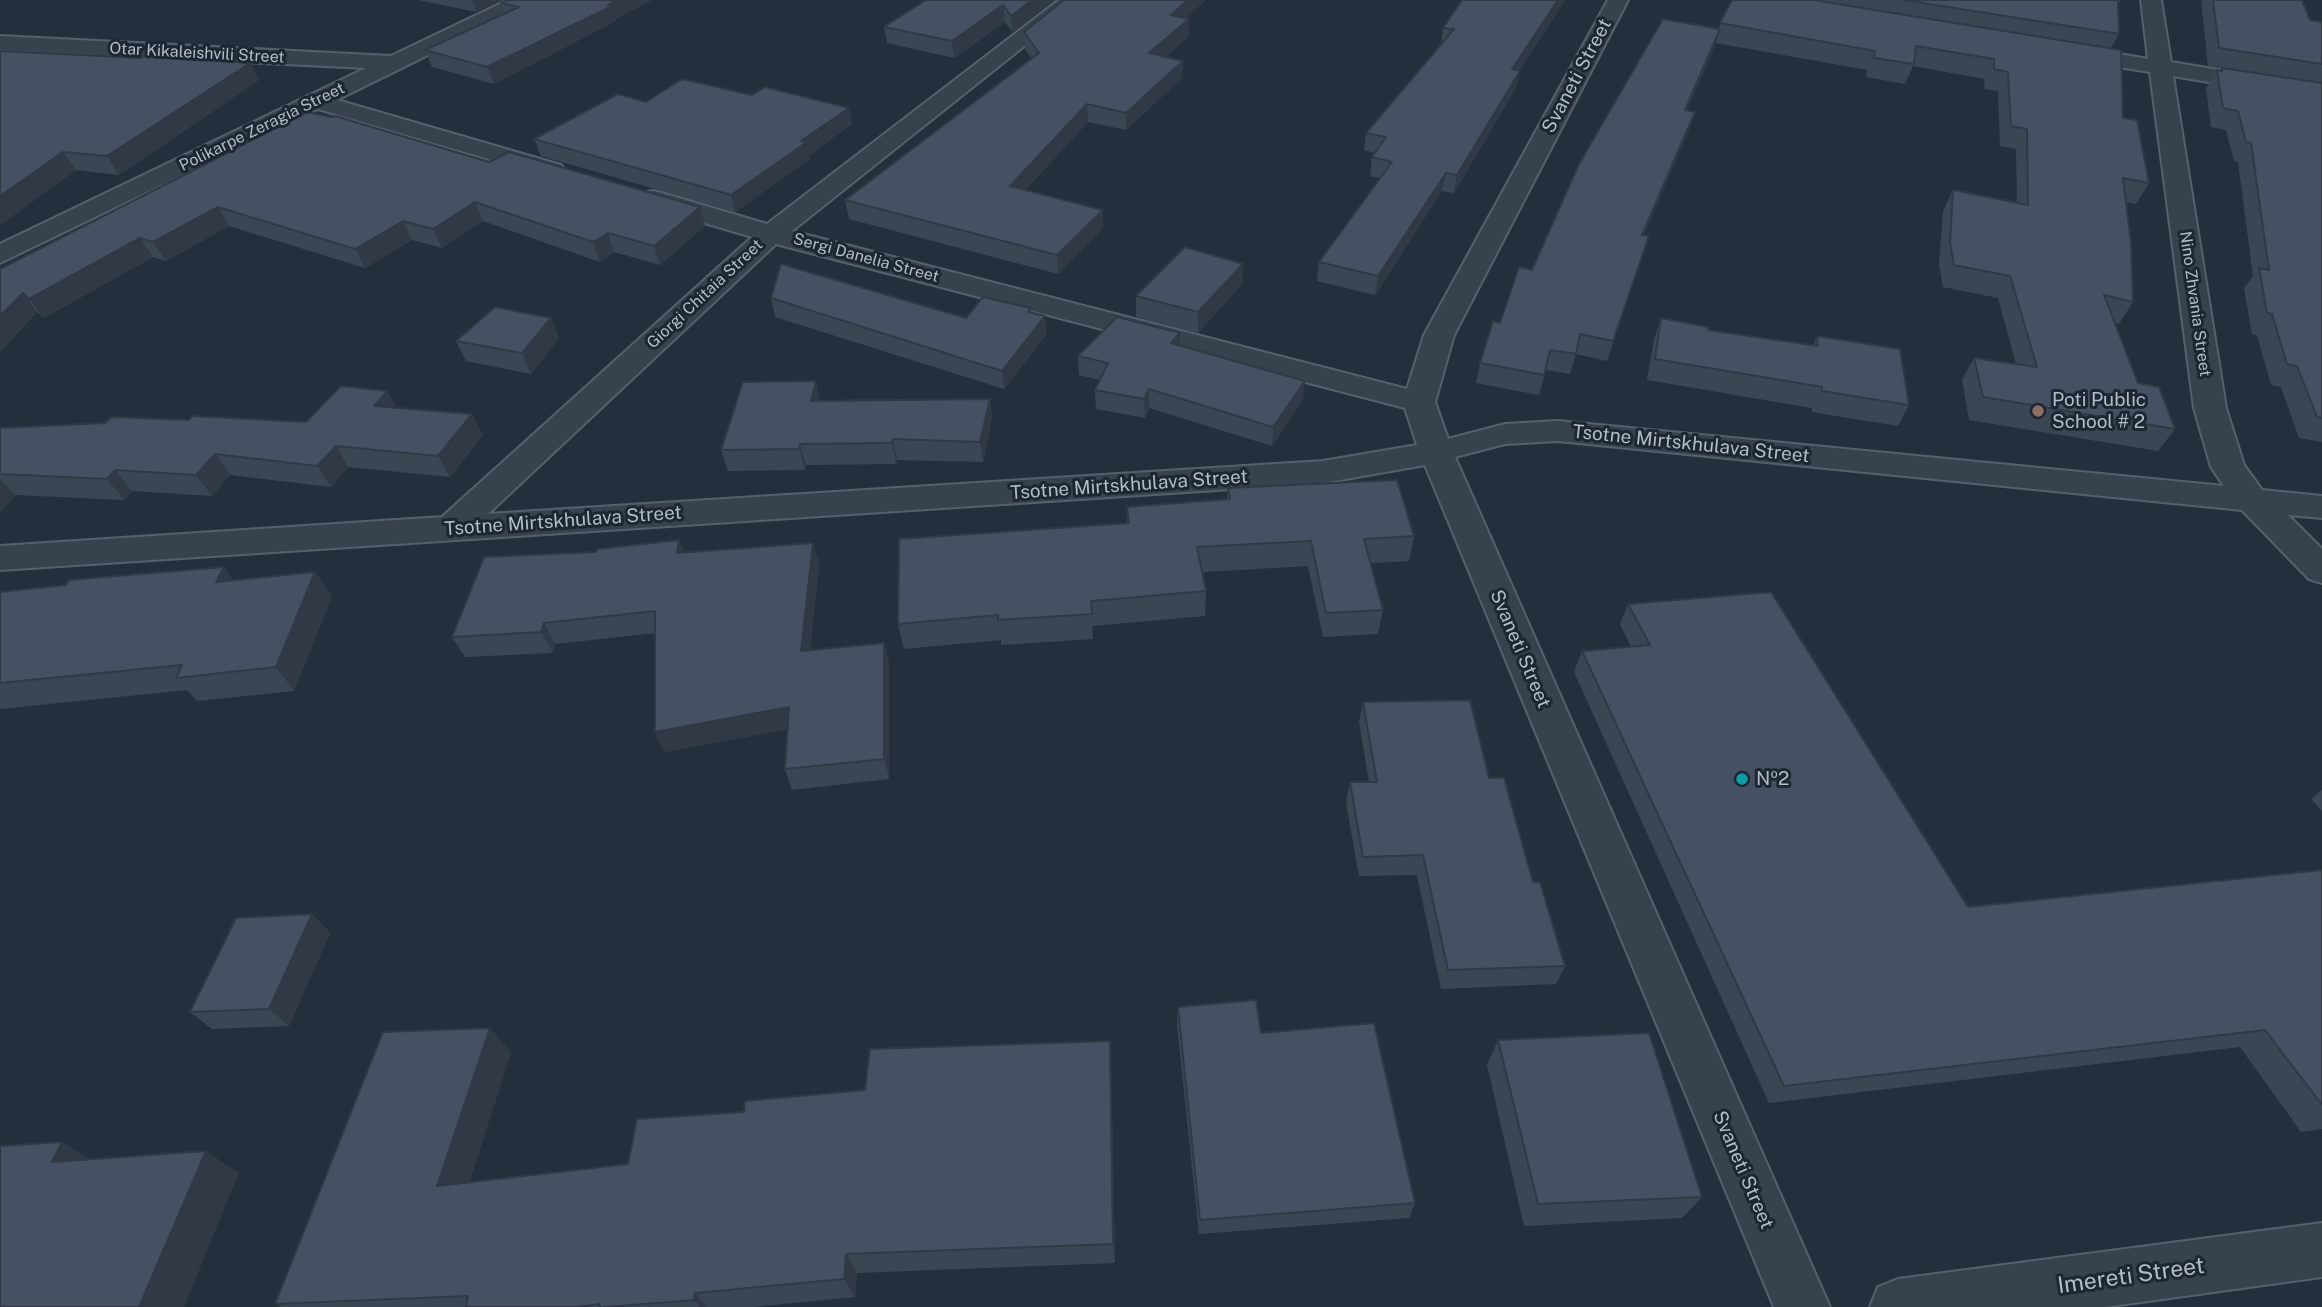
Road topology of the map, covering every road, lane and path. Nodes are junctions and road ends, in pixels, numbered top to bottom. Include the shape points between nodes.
1 (524, 0) edge
2 (1072, 0) edge
3 (1618, 0) edge
4 (2151, 0) edge
5 (0, 43) edge
6 (2053, 50) edge
7 (393, 63) junction
8 (2160, 67) junction
9 (2322, 94) edge
10 (316, 101) junction
11 (575, 177) edge
12 (627, 192) edge
13 (771, 234) junction
14 (0, 255) edge
15 (1419, 402) junction
16 (1436, 452) junction
17 (2252, 500) junction
18 (2322, 508) edge
19 (452, 528) junction
20 (0, 558) edge
21 (2322, 570) edge
22 (2322, 1250) edge
23 (1801, 1307) edge
24 (1898, 1307) edge

1 - 7 street, Polikarpe Zeragia Street
2 - 13 street, Giorgi Chitaia Street
3 - 15 street, Svaneti Street via 1439,335
4 - 8 street, Nino Zhvania Street
5 - 7 street, Otar Kikaleishvili Street
6 - 8 street
7 - 10 street, Polikarpe Zeragia Street
8 - 9 street
8 - 17 street, Nino Zhvania Street via 2210,408 2228,467
10 - 11 street
10 - 14 street, Polikarpe Zeragia Street
12 - 13 street, Sergi Danelia Street
13 - 15 street, Sergi Danelia Street
13 - 19 street, Giorgi Chitaia Street
15 - 16 street, Svaneti Street
16 - 17 street, Tsotne Mirtskhulava Street via 1505,434 1558,431
16 - 19 street, Tsotne Mirtskhulava Street via 1323,472
16 - 23 street, Svaneti Street
17 - 18 street, Tsotne Mirtskhulava Street
17 - 21 street, Nino Zhvania Street
19 - 20 street, Tsotne Mirtskhulava Street
22 - 24 street, Imereti Street

